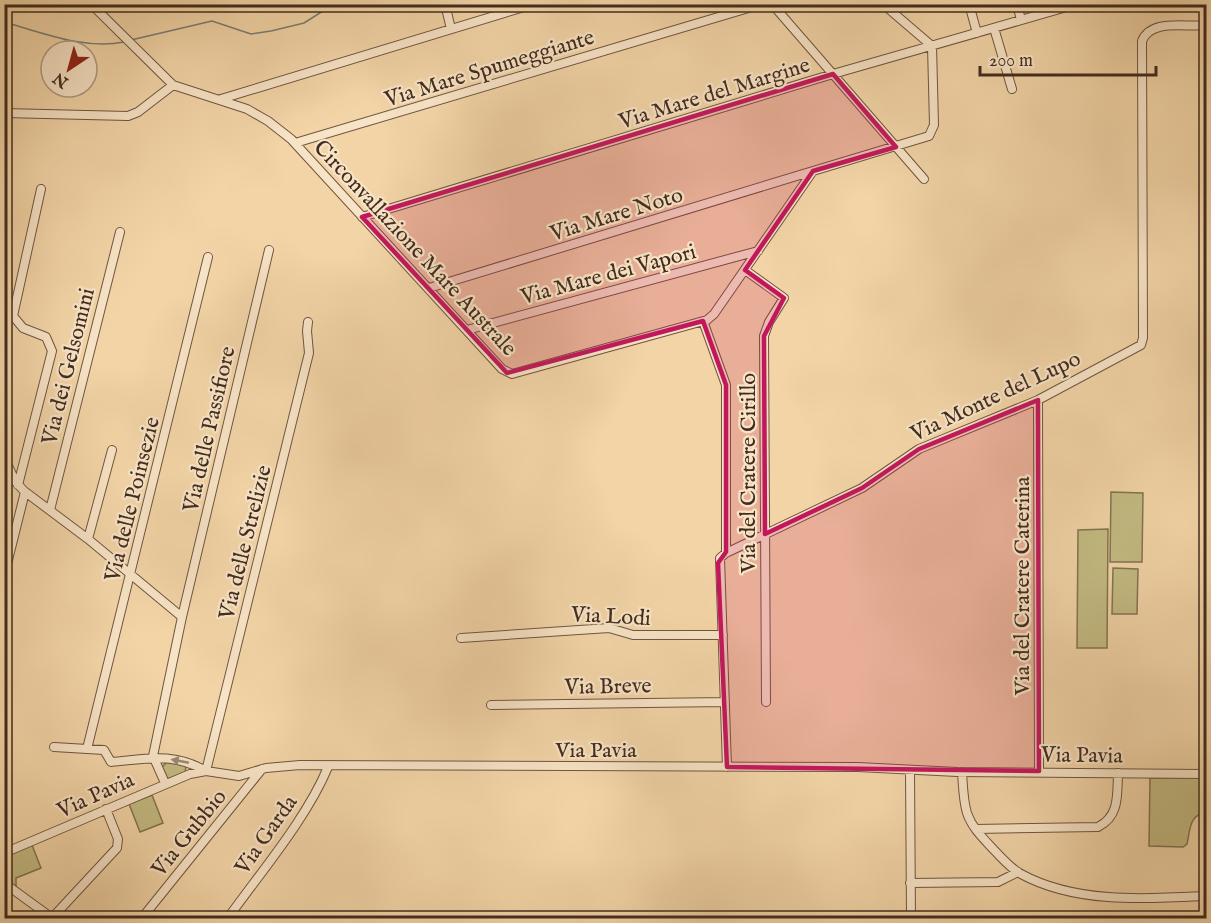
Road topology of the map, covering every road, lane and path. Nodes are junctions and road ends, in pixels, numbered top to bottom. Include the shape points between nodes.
1 (92, 4) edge
2 (444, 4) edge
3 (498, 4) edge
4 (534, 4) edge
5 (762, 4) edge
6 (772, 4) edge
7 (883, 4) edge
8 (969, 4) edge
9 (1017, 4) edge
10 (1077, 4) edge
11 (501, 14) junction
12 (1021, 20) junction
13 (1206, 25) edge
14 (994, 28) junction
15 (451, 29) junction
16 (977, 33) junction
17 (932, 46) junction
18 (833, 74) junction
19 (173, 85) junction
20 (1012, 89) dead end
21 (221, 99) junction
22 (4, 113) edge
23 (295, 143) junction
24 (896, 147) junction
25 (813, 171) junction
26 (924, 179) dead end
27 (41, 189) dead end
28 (362, 217) junction
29 (120, 232) dead end
30 (269, 250) dead end
31 (758, 251) junction
32 (208, 257) dead end
33 (745, 270) junction
34 (429, 288) junction
35 (703, 321) junction
36 (308, 322) dead end
37 (467, 330) junction
38 (1038, 400) junction
39 (112, 450) dead end
40 (4, 457) edge
41 (18, 485) junction
42 (25, 492) junction
43 (50, 510) junction
44 (765, 534) junction
45 (88, 539) junction
46 (726, 553) junction
47 (132, 574) junction
48 (4, 576) edge
49 (182, 617) junction
50 (723, 635) junction
51 (461, 638) dead end
52 (725, 702) junction
53 (766, 702) dead end
54 (491, 705) dead end
55 (54, 747) dead end
56 (87, 749) junction
57 (153, 756) junction
58 (328, 767) junction
59 (727, 767) junction
60 (263, 768) junction
61 (910, 770) junction
62 (206, 771) junction
63 (1039, 771) junction
64 (962, 772) junction
65 (1118, 773) junction
66 (1206, 774) edge
67 (165, 783) junction
68 (106, 809) junction
69 (976, 829) junction
70 (4, 853) edge
71 (1018, 872) junction
72 (4, 883) edge
73 (910, 883) junction
74 (1206, 896) edge
75 (52, 918) edge
76 (142, 918) edge
77 (228, 918) edge
78 (911, 918) edge

1 - 19 street
2 - 15 street
3 - 11 street
4 - 11 street
5 - 23 street, Via Mare Spumeggiante
6 - 18 street
7 - 17 street
8 - 16 street
9 - 12 street
10 - 12 street, Via Mare del Margine
11 - 15 street
12 - 14 street, Via Mare del Margine
13 - 38 street, Via Monte del Lupo via 1156,27 1146,33 1142,44 1141,345
14 - 16 street, Via Mare del Margine
14 - 20 street
15 - 21 street
16 - 17 street, Via Mare del Margine
17 - 18 street, Via Mare del Margine
17 - 24 street via 934,128 927,137
18 - 24 street
18 - 28 street, Via Mare del Margine
19 - 21 street, Circonvallazione Mare Australe
19 - 22 street via 128,116
21 - 23 street, Circonvallazione Mare Australe via 264,118
23 - 28 street, Circonvallazione Mare Australe
24 - 25 street
24 - 26 street
25 - 31 street, Circonvallazione Mare Australe
25 - 34 street, Via Mare Noto
27 - 41 street via 13,316 23,328 46,337 52,349
28 - 34 street, Circonvallazione Mare Australe
29 - 43 street, Via dei Gelsomini
30 - 49 street, Via delle Passifiore
31 - 33 street, Circonvallazione Mare Australe
31 - 37 street, Via Mare dei Vapori
32 - 47 street, Via delle Poinsezie
33 - 35 street, Circonvallazione Mare Australe via 713,315
33 - 44 street, Via del Cratere Cirillo via 784,298 764,336
34 - 37 street, Circonvallazione Mare Australe
35 - 37 street, Circonvallazione Mare Australe via 512,374 502,369
35 - 46 street via 726,385
36 - 62 street, Via delle Strelizie via 309,353
38 - 44 street, Via Monte del Lupo via 919,449 862,488
38 - 63 street, Via del Cratere Caterina
39 - 45 street
40 - 41 street
41 - 42 street
42 - 43 street
42 - 48 street
43 - 45 street
44 - 46 street, Via Monte del Lupo
44 - 53 street, Via del Cratere Cirillo
45 - 47 street
46 - 50 street via 718,563
47 - 49 street
47 - 56 street, Via delle Poinsezie
49 - 57 street, Via delle Passifiore
50 - 51 street, Via Lodi via 634,635 609,628
50 - 52 street
52 - 54 street, Via Breve
52 - 59 street
55 - 56 street
56 - 57 street via 105,750 111,762
62 -> 57 street via 187,762
57 - 67 street
58 - 59 street, Via Pavia
58 - 60 street, Via Pavia
58 - 77 street, Via Garda via 312,798
59 - 61 street, Via Pavia
60 - 62 street, Via Pavia via 236,777
60 - 76 street, Via Gubbio
61 - 64 street, Via Pavia
61 - 73 street
62 - 67 street, Via Pavia
63 - 64 street, Via Pavia
63 - 65 street, Via Pavia
64 - 69 street via 966,809
65 - 66 street, Via Pavia
65 - 69 street via 1115,811 1098,827
67 - 68 street, Via Pavia
68 - 70 street, Via Pavia
68 - 75 street via 118,839 117,848
69 - 71 street
71 - 73 street via 998,882
71 - 74 street via 1059,888 1108,897
72 - 75 street
73 - 78 street

